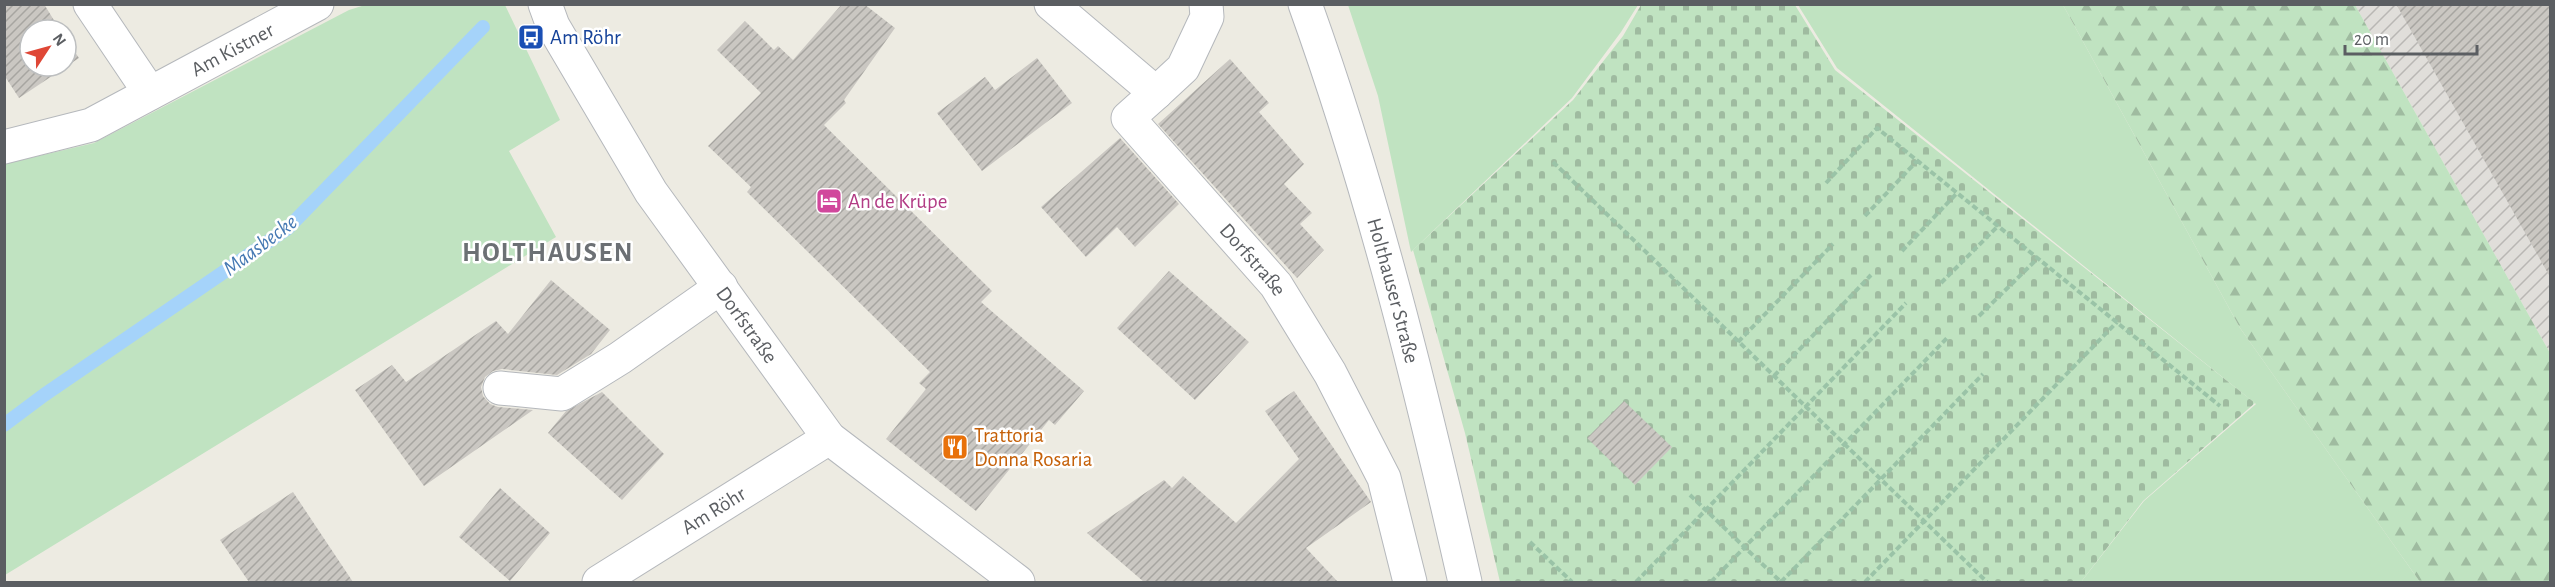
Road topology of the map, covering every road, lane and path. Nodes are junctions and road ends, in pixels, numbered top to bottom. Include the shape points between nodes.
1 (90, 4) edge
2 (317, 4) edge
3 (545, 4) edge
4 (1051, 4) edge
5 (1206, 4) edge
6 (1305, 4) edge
7 (150, 93) junction
8 (1156, 93) junction
9 (4, 147) edge
10 (1917, 161) junction
11 (1552, 162) dead end
12 (1826, 183) dead end
13 (1957, 193) junction
14 (1865, 216) dead end
15 (1998, 226) junction
16 (1833, 244) dead end
17 (1902, 250) dead end
18 (2038, 258) junction
19 (1871, 276) dead end
20 (1941, 283) dead end
21 (721, 287) junction
22 (1906, 303) dead end
23 (1979, 316) dead end
24 (2117, 322) junction
25 (1947, 338) dead end
26 (1738, 342) junction
27 (1983, 374) dead end
28 (1774, 376) junction
29 (500, 388) dead end
30 (2220, 406) dead end
31 (1805, 407) junction
32 (829, 438) junction
33 (1844, 445) junction
34 (1881, 480) junction
35 (1690, 495) dead end
36 (1706, 510) junction
37 (1924, 522) junction
38 (1530, 542) dead end
39 (1745, 548) junction
40 (599, 582) edge
41 (1018, 582) edge
42 (1410, 582) edge
43 (1465, 582) edge
44 (1572, 582) edge
45 (1636, 582) edge
46 (1712, 582) edge
47 (1781, 582) edge
48 (1865, 582) edge
49 (1987, 582) edge

1 - 7 street
2 - 7 street, Am Kistner
3 - 21 street, Dorfstraße via 553,26 651,192
4 - 8 street
5 - 8 street via 1207,17 1183,68
6 - 43 street, Holthauser Straße via 1376,227 1433,438
7 - 9 street, Am Kistner via 91,125
8 - 42 street, Dorfstraße via 1128,118 1276,285 1330,373 1384,478
10 - 12 path via 1877,128
10 - 13 path
10 - 14 path
11 - 26 path
13 - 15 path
13 - 17 path
15 - 18 path
15 - 20 path
16 - 26 path
18 - 23 path
18 - 24 path
19 - 28 path
21 - 29 street via 562,394
21 - 32 street, Dorfstraße
22 - 31 path
24 - 30 path
24 - 37 path
25 - 33 path
26 - 28 path
27 - 34 path
28 - 31 path
31 - 33 path
31 - 36 path
32 - 40 street, Am Röhr
32 - 41 street, Dorfstraße
33 - 34 path
33 - 39 path
34 - 37 path
34 - 47 path
35 - 36 path
36 - 39 path
36 - 45 path
37 - 48 path
37 - 49 path
38 - 44 path
39 - 46 path
39 - 47 path

